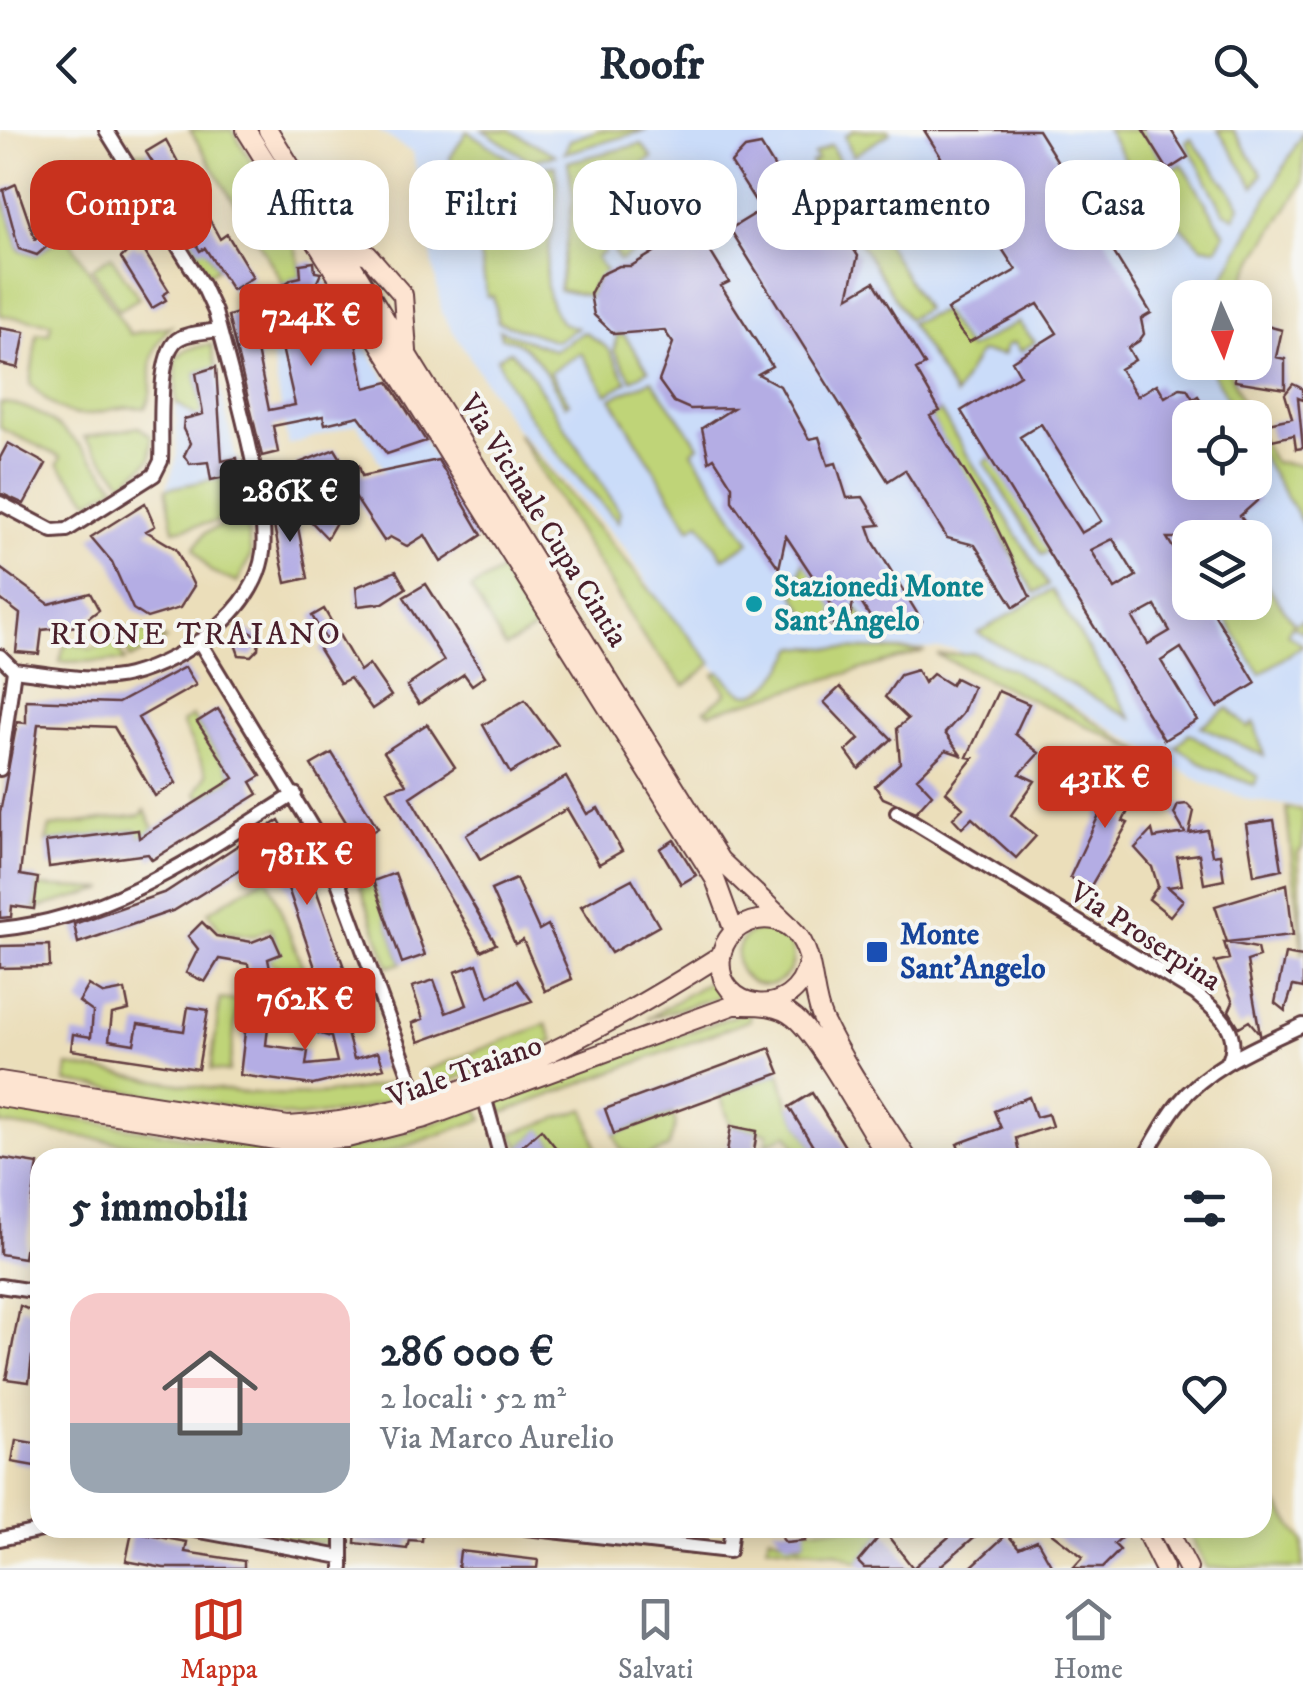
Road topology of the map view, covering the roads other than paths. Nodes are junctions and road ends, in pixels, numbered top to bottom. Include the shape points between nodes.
1 (106, 130) edge
2 (246, 130) edge
3 (268, 130) edge
4 (287, 160) edge
5 (342, 250) edge
6 (349, 250) edge
7 (219, 330) junction
8 (375, 341) junction
9 (403, 344) junction
10 (0, 503) edge
11 (199, 641) junction
12 (0, 656) edge
13 (14, 670) junction
14 (0, 769) edge
15 (295, 794) junction
16 (896, 812) dead end
17 (245, 825) junction
18 (273, 873) dead end
19 (790, 926) junction
20 (0, 929) edge
21 (734, 931) junction
22 (721, 955) junction
23 (808, 963) junction
24 (763, 1004) junction
25 (1303, 1025) edge
26 (1229, 1061) junction
27 (0, 1081) edge
28 (482, 1088) junction
29 (0, 1097) edge
30 (423, 1111) junction
31 (287, 1142) edge
32 (498, 1148) edge
33 (881, 1148) edge
34 (900, 1148) edge
35 (1150, 1148) edge
36 (0, 1286) edge
37 (30, 1290) edge
38 (30, 1533) edge
39 (252, 1538) edge
40 (611, 1538) edge
41 (731, 1538) edge
42 (1149, 1538) edge
43 (1172, 1538) edge
44 (0, 1539) edge
45 (342, 1562) edge
46 (1164, 1568) edge
47 (1188, 1568) edge

1 - 7 street via 203,286
2 - 8 main road, Via Vicinale Cupa Cintia
3 - 4 main road, Via Vicinale Cupa Cintia
5 - 9 main road, Via Vicinale Cupa Cintia
6 - 9 main road via 368,255 402,295
7 - 10 street via 178,338 168,349 161,462 154,475 67,530 52,530
7 - 11 street via 264,547 259,573 244,597
8 - 9 main road
8 - 21 main road, Via Vicinale Cupa Cintia via 715,879
9 - 19 main road, Via Vicinale Cupa Cintia via 720,860
11 - 13 street via 127,676
11 - 15 street
12 - 13 street
13 - 14 street
15 - 17 street
15 - 30 street via 338,878
16 - 26 street, Via Proserpina via 1195,993 1233,1033
17 - 18 street
17 - 20 street via 152,884 60,917
19 - 21 main road via 760,918
19 - 23 main road
21 - 22 main road
22 - 24 main road via 731,989
22 - 28 main road, Viale Traiano
23 - 24 main road via 797,989
23 - 34 main road via 822,1019
24 - 28 main road, Viale Traiano via 734,1005
24 - 33 main road via 804,1029
25 - 26 street
26 - 35 street via 1178,1103
27 - 31 main road, Viale Traiano
28 - 30 main road, Viale Traiano
28 - 32 street
29 - 31 main road, Viale Traiano
30 - 31 main road, Viale Traiano via 334,1124
36 - 37 street
38 - 44 street
39 - 45 street
40 - 41 street via 729,1552
42 - 46 main road
43 - 47 main road

